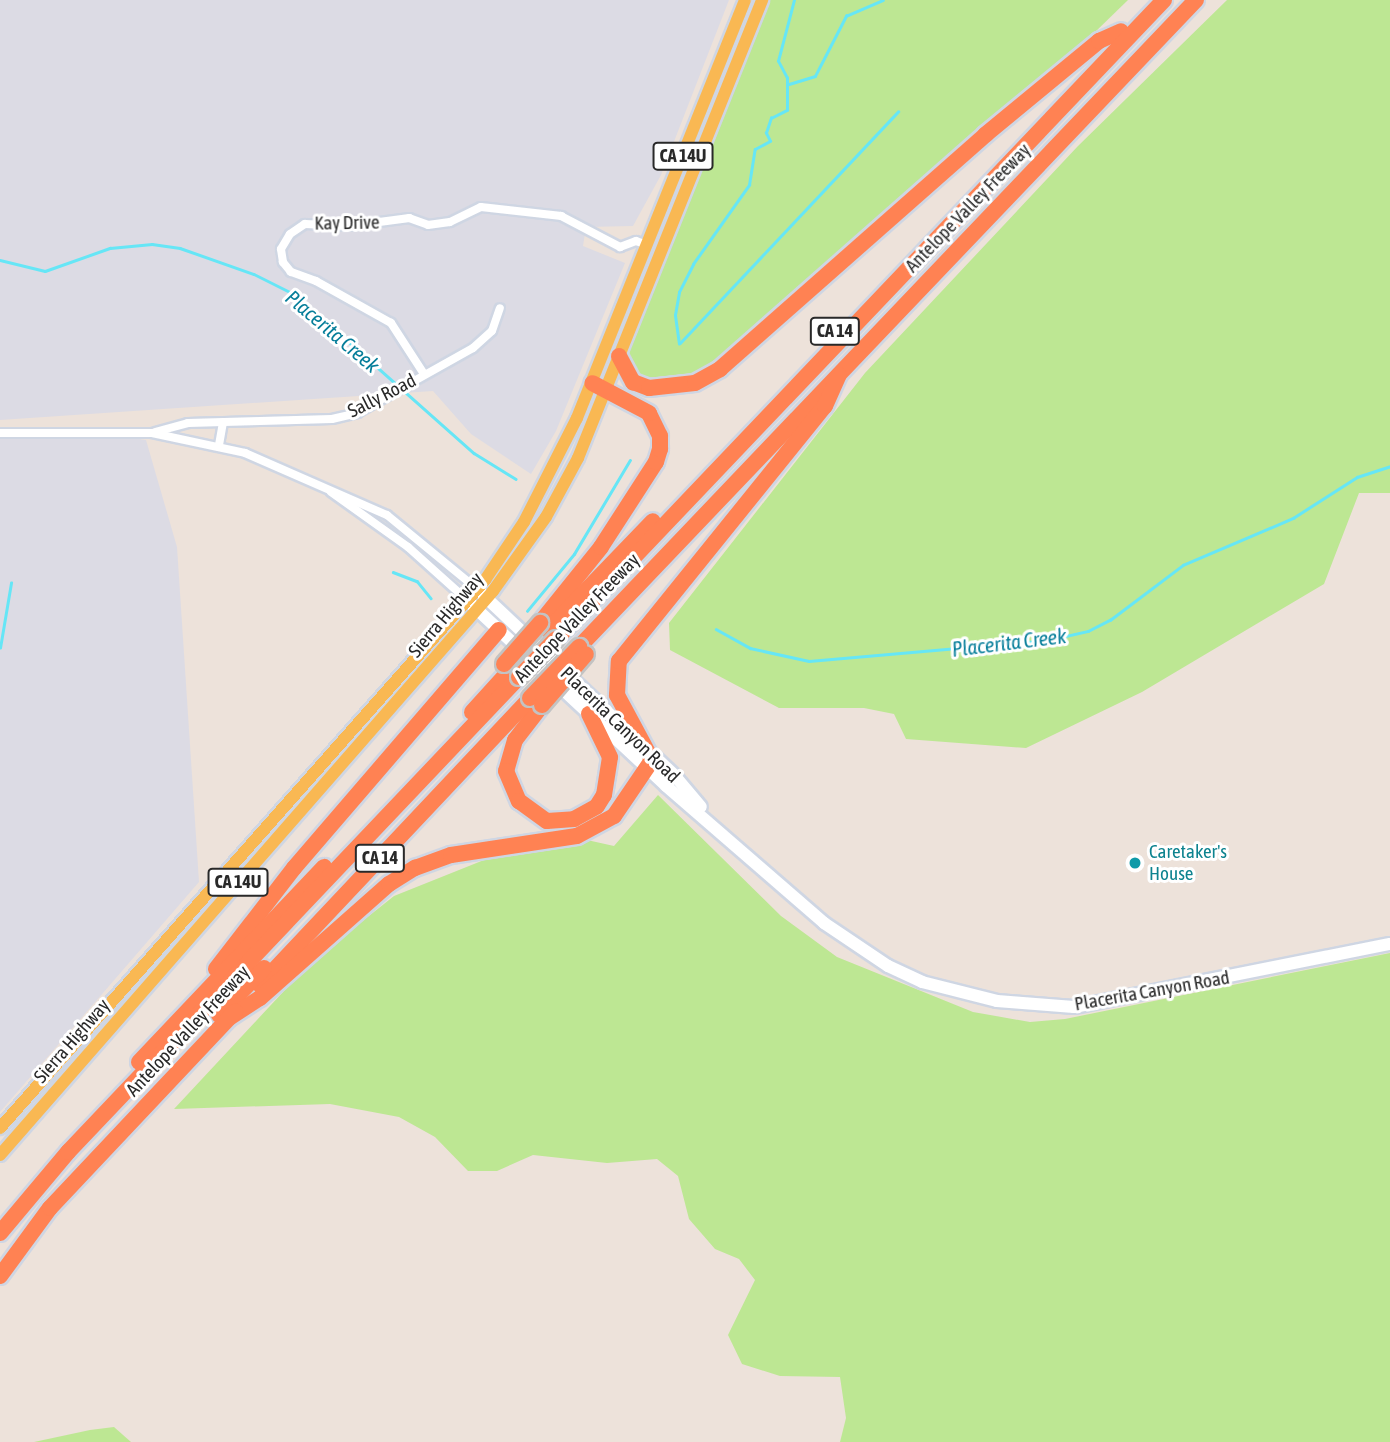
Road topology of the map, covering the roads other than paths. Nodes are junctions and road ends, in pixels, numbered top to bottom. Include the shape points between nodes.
1 (745, 0) edge
2 (762, 0) edge
3 (1152, 0) edge
4 (1164, 0) edge
5 (1183, 0) edge
6 (1196, 0) edge
7 (1121, 31) junction
8 (707, 94) junction
9 (723, 101) junction
10 (648, 245) junction
11 (500, 308) dead end
12 (619, 356) junction
13 (424, 374) junction
14 (839, 375) junction
15 (599, 386) junction
16 (223, 422) junction
17 (0, 433) edge
18 (152, 433) junction
19 (219, 445) junction
20 (317, 482) junction
21 (477, 589) junction
22 (487, 599) junction
23 (467, 600) junction
24 (477, 610) junction
25 (499, 630) junction
26 (563, 639) junction
27 (522, 684) junction
28 (589, 714) junction
29 (650, 752) junction
30 (649, 770) junction
31 (717, 826) junction
32 (1390, 944) edge
33 (207, 989) junction
34 (229, 1018) junction
35 (0, 1128) edge
36 (0, 1155) edge
37 (0, 1218) edge
38 (0, 1233) edge
39 (0, 1258) edge
40 (0, 1276) edge

1 - 8 main road, Sierra Highway / CA 14U
2 - 9 main road, Sierra Highway / CA 14U
3 - 7 highway, Antelope Valley Freeway / CA 14
4 - 26 highway
5 - 26 highway
6 - 14 highway, Antelope Valley Freeway / CA 14
7 - 12 highway via 1099,41 985,135 720,369 695,383 649,388 633,382
7 - 26 highway, Antelope Valley Freeway / CA 14
8 - 9 main road
8 - 10 main road, Sierra Highway / CA 14U
9 - 12 main road, Sierra Highway / CA 14U
10 - 13 street, Kay Drive via 636,241 620,247 561,216 518,215 489,207 428,225 409,218 349,226 305,224 290,234 282,249 283,262 291,272 391,323
10 - 15 main road, Sierra Highway / CA 14U
11 - 13 street, Sally Road via 492,331 473,348
12 - 15 main road, Sierra Highway / CA 14U
13 - 16 street, Sally Road via 356,413 332,419
14 - 26 highway, Antelope Valley Freeway / CA 14 via 678,542
14 - 29 highway via 825,407 619,661 615,682 619,700
15 - 21 main road, Sierra Highway / CA 14U via 542,490
15 - 22 main road, Sierra Highway / CA 14U via 578,458 546,517
15 - 26 highway via 649,413 660,436 660,449 601,547
16 - 18 street, Sally Road via 188,423
16 - 19 street
17 - 18 street, Placerita Canyon Road
18 - 19 street, Placerita Canyon Road
19 - 20 street, Placerita Canyon Road
20 - 21 street, Placerita Canyon Road via 399,523
20 - 23 street, Placerita Canyon Road via 400,542
21 - 22 main road, Placerita Canyon Road
21 - 23 main road, Sierra Highway / CA 14U
22 - 24 main road, Sierra Highway / CA 14U
22 - 29 main road, Placerita Canyon Road
23 - 24 main road, Placerita Canyon Road
23 - 35 main road, Sierra Highway / CA 14U
24 - 25 main road, Placerita Canyon Road
24 - 36 main road, Sierra Highway / CA 14U
25 - 28 main road, Placerita Canyon Road
25 - 33 highway via 294,868 219,963
26 - 27 highway, bridge
26 - 27 highway, Antelope Valley Freeway / CA 14, bridge
26 - 27 highway, bridge
27 - 28 highway via 506,771 519,801 547,821 574,819 597,806 604,795 610,757
27 - 33 highway, Antelope Valley Freeway / CA 14 via 495,685
27 - 34 highway, Antelope Valley Freeway / CA 14
27 - 38 highway via 68,1152
27 - 39 highway via 62,1180
28 - 30 main road, Placerita Canyon Road
29 - 30 highway
29 - 31 main road, Placerita Canyon Road
30 - 31 main road, Placerita Canyon Road
30 - 34 highway via 614,816 593,830 451,855 389,884 260,998
31 - 32 main road, Placerita Canyon Road via 853,945 922,982 997,1001 1047,1007 1097,1004
33 - 37 highway, Antelope Valley Freeway / CA 14
34 - 40 highway, Antelope Valley Freeway / CA 14 via 50,1208

